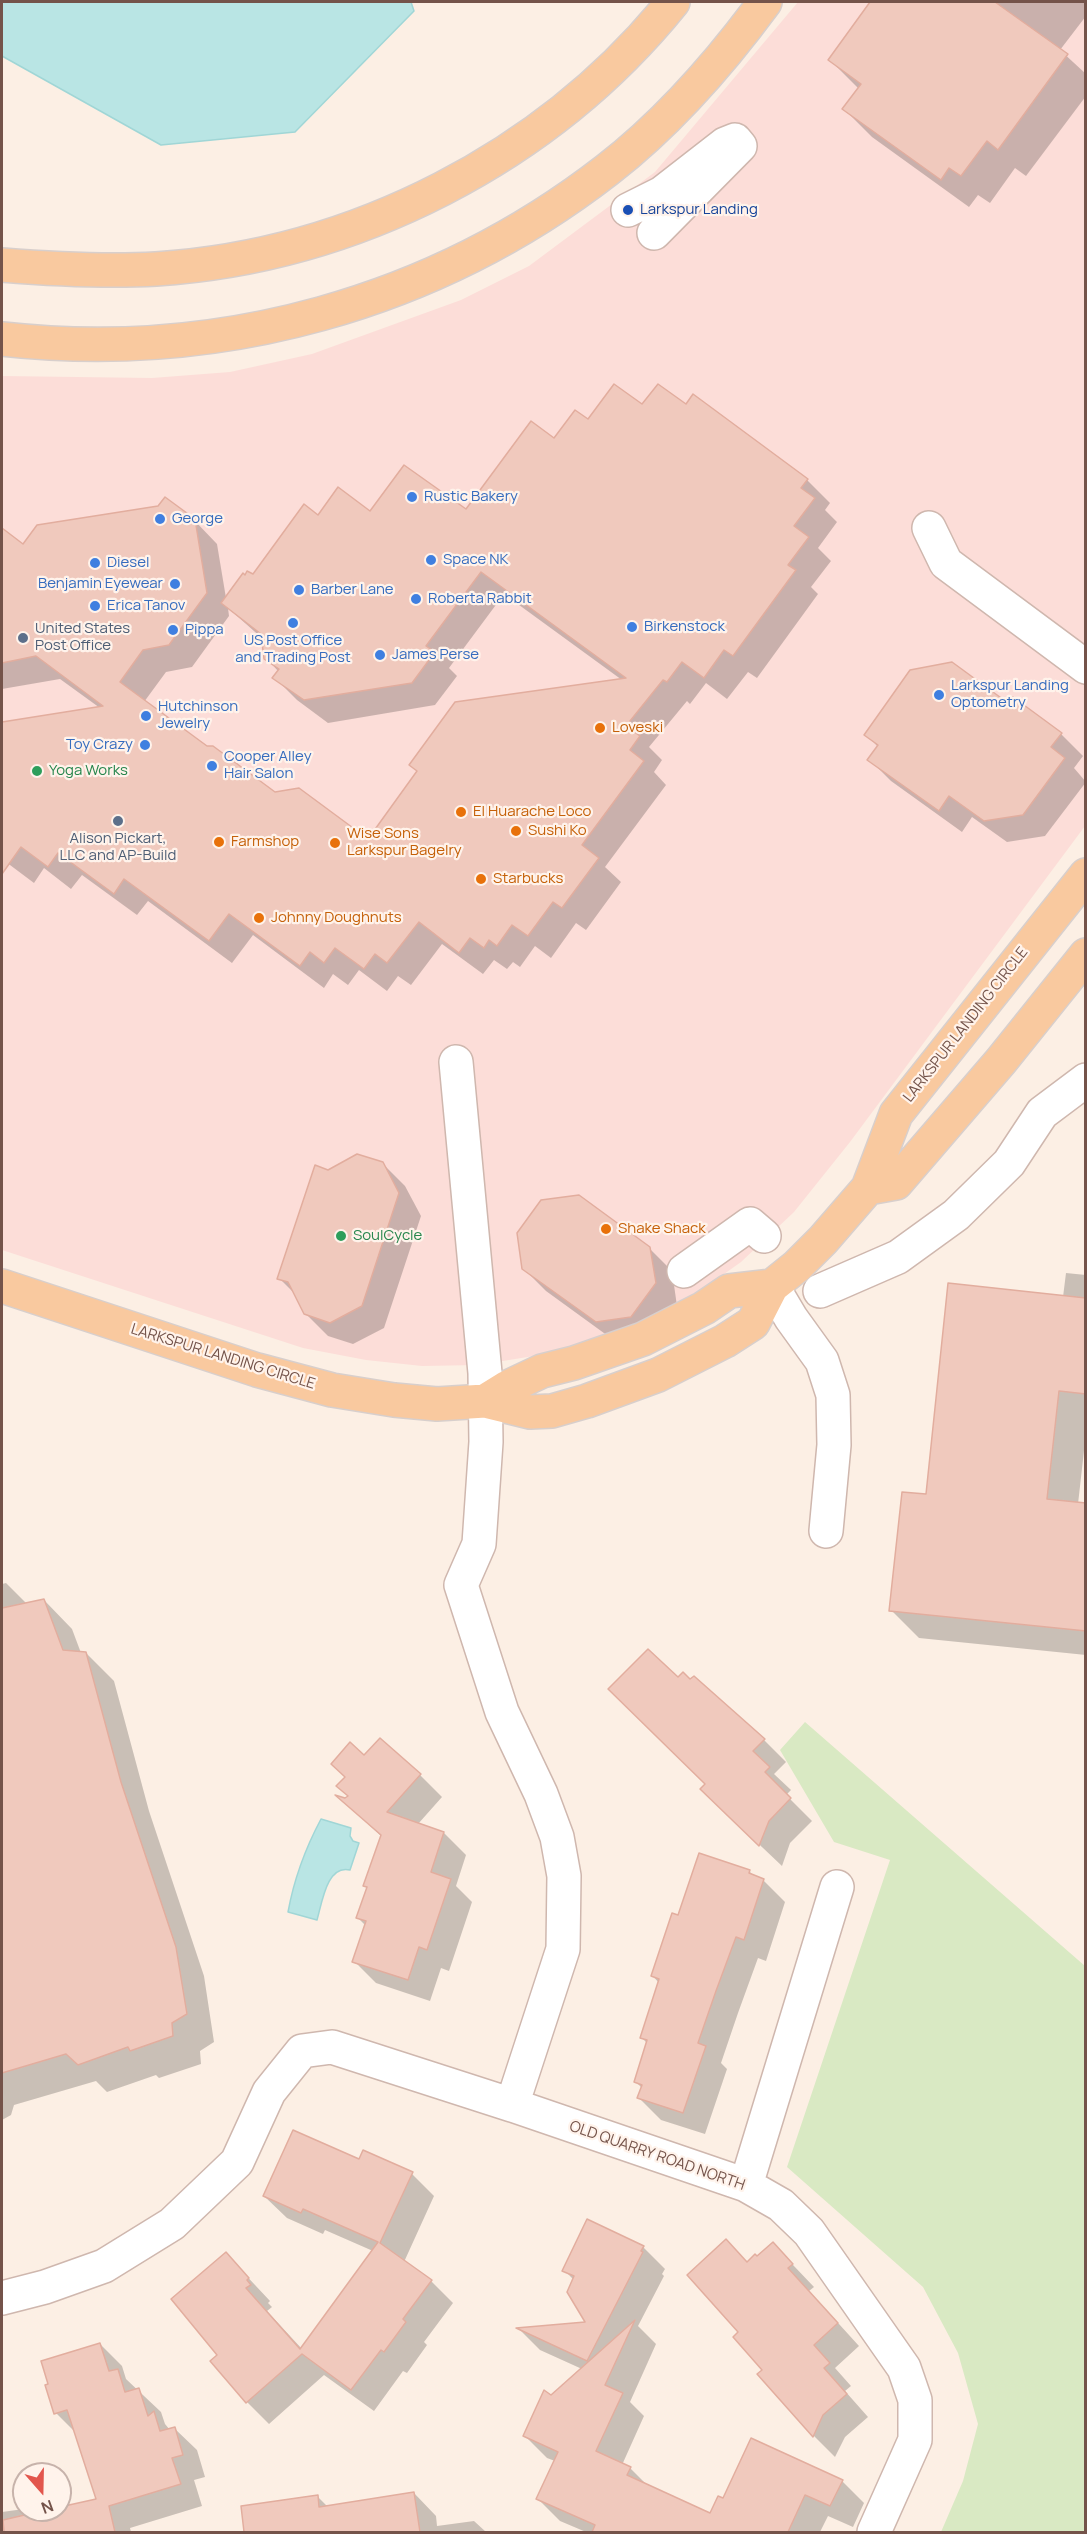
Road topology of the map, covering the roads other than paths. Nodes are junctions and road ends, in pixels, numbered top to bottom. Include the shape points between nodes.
1 (673, 2) edge
2 (765, 2) edge
3 (628, 210) dead end
4 (654, 233) dead end
5 (2, 265) edge
6 (2, 339) edge
7 (929, 528) dead end
8 (1086, 667) edge
9 (1086, 875) edge
10 (1086, 955) edge
11 (456, 1062) dead end
12 (1086, 1080) edge
13 (868, 1188) junction
14 (764, 1236) dead end
15 (684, 1271) dead end
16 (2, 1286) edge
17 (772, 1286) junction
18 (820, 1291) dead end
19 (485, 1401) junction
20 (826, 1531) dead end
21 (837, 1887) dead end
22 (512, 2105) junction
23 (746, 2185) junction
24 (2, 2298) edge
25 (874, 2532) edge

1 - 5 main road via 611,69 547,124 476,171 400,209 280,250 197,264 114,270
2 - 6 main road via 698,84 607,170 500,240 423,278 344,309 220,336 136,343
3 - 4 street via 662,193 725,144 735,141 740,146
7 - 8 street via 946,563
9 - 13 main road, LARKSPUR LANDING CIRCLE via 896,1114
10 - 13 main road via 896,1183
11 - 19 street
12 - 18 street via 1042,1113 1009,1163 956,1215 898,1257
13 - 17 main road, LARKSPUR LANDING CIRCLE via 817,1246
14 - 15 street via 750,1224
16 - 19 main road, LARKSPUR LANDING CIRCLE via 296,1382 394,1400 437,1404
17 - 19 main road, LARKSPUR LANDING CIRCLE via 729,1291 643,1339 543,1371
17 - 20 street via 822,1361 833,1395 834,1445
19 - 22 street via 479,1544 461,1585 502,1712 557,1838 564,1876 563,1949
21 - 23 street
22 - 23 street, OLD QUARRY ROAD NORTH
22 - 24 street, OLD QUARRY ROAD NORTH via 332,2047 302,2051 269,2092 237,2162 172,2224 104,2266
23 - 25 street, OLD QUARRY ROAD NORTH via 781,2205 808,2232 904,2368 915,2400 915,2440

